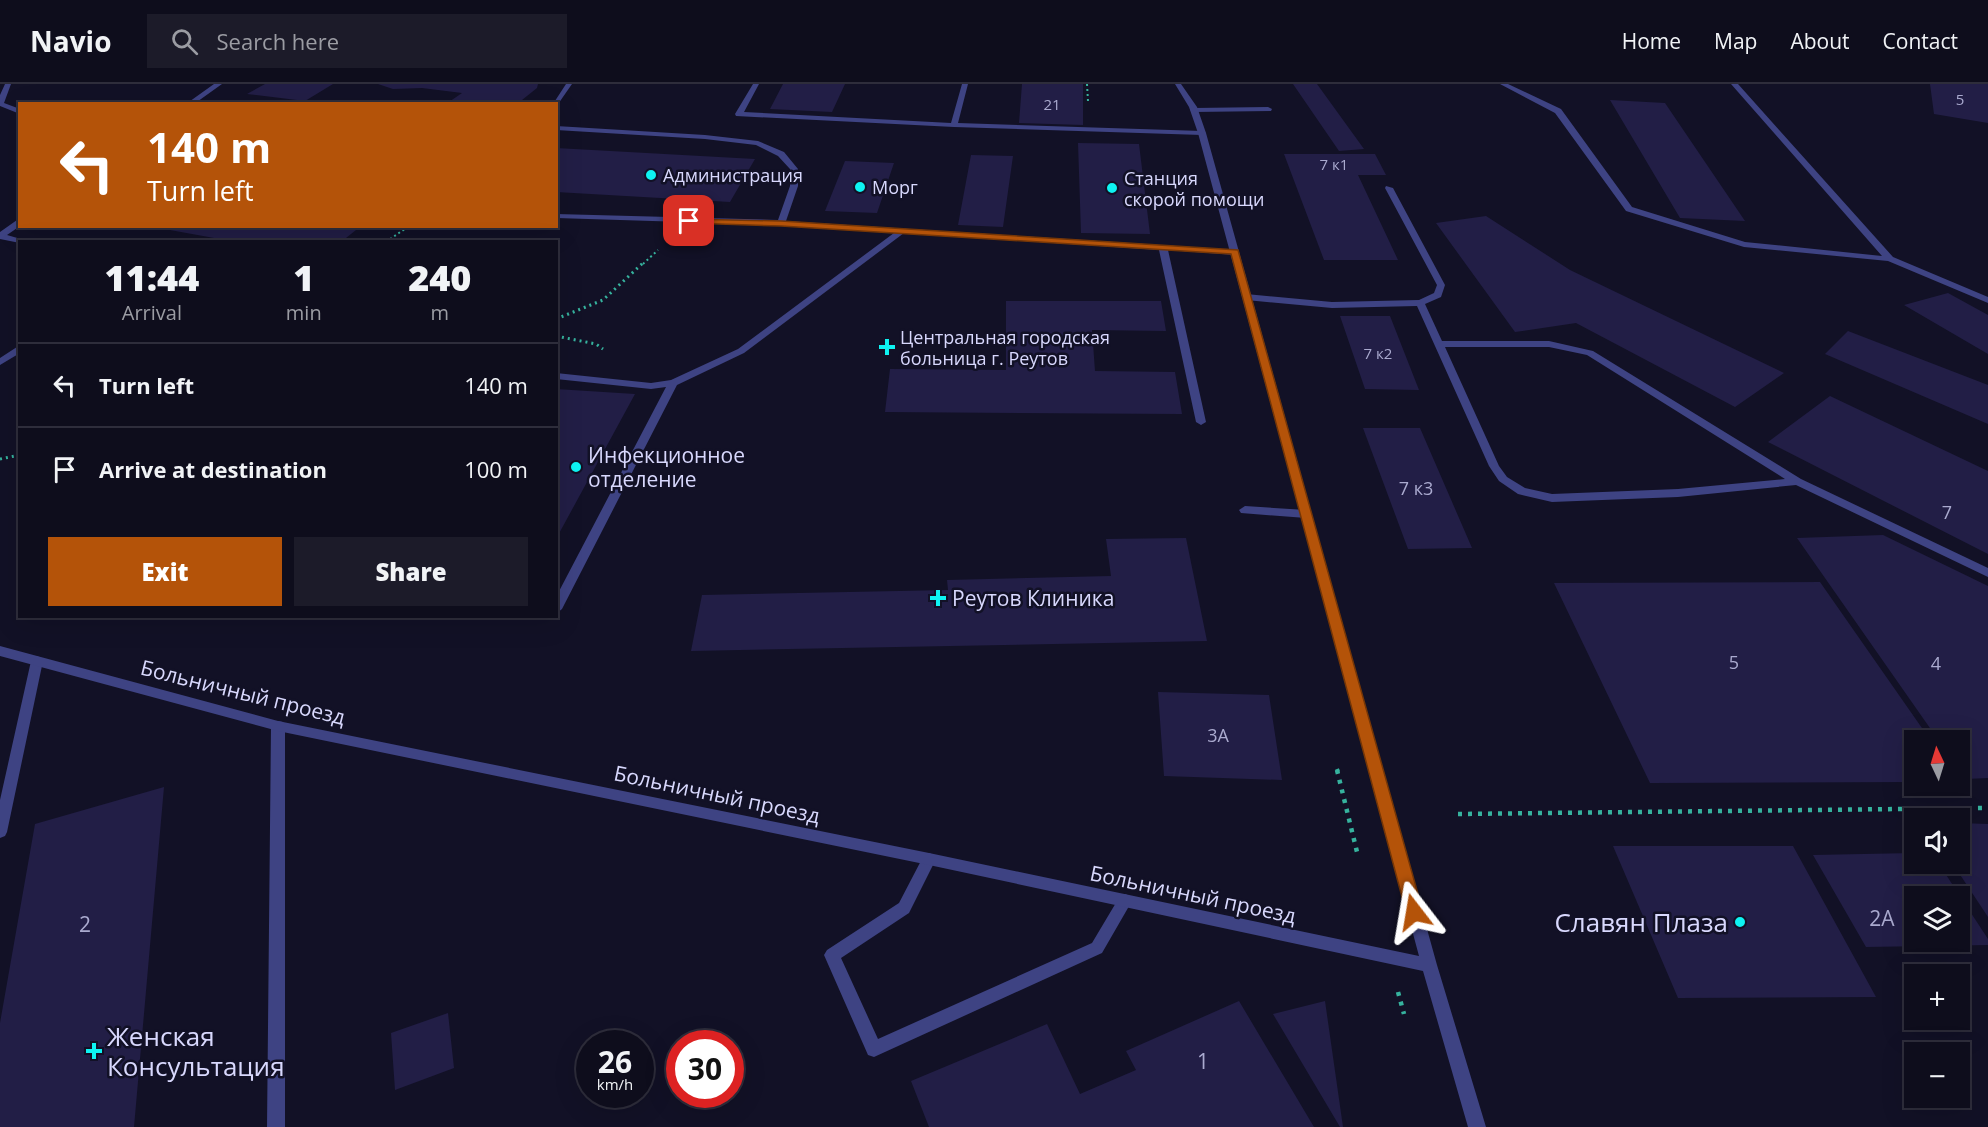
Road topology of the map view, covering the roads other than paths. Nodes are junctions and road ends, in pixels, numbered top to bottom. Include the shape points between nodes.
1 (8, 84) edge
2 (219, 84) edge
3 (570, 84) edge
4 (756, 84) edge
5 (965, 84) edge
6 (1178, 84) edge
7 (1503, 84) edge
8 (1734, 84) edge
9 (192, 102) edge
10 (558, 102) edge
11 (0, 103) edge
12 (1194, 110) junction
13 (1268, 110) dead end
14 (18, 111) edge
15 (954, 125) junction
16 (558, 128) edge
17 (1202, 133) junction
18 (1389, 188) dead end
19 (558, 216) edge
20 (18, 223) edge
21 (781, 224) junction
22 (902, 231) junction
23 (0, 236) edge
24 (18, 240) edge
25 (1163, 247) junction
26 (1235, 252) junction
27 (1890, 259) junction
28 (1246, 297) junction
29 (1988, 300) edge
30 (1420, 303) junction
31 (1439, 344) junction
32 (18, 349) edge
33 (0, 362) edge
34 (558, 376) edge
35 (673, 383) junction
36 (1201, 422) dead end
37 (1797, 481) junction
38 (1245, 510) dead end
39 (1306, 514) junction
40 (1988, 573) edge
41 (558, 605) edge
42 (0, 651) edge
43 (37, 661) junction
44 (278, 726) junction
45 (0, 832) edge
46 (929, 859) junction
47 (1125, 901) junction
48 (1429, 965) junction
49 (276, 1127) edge
50 (1477, 1127) edge

1 - 11 street
2 - 9 street
3 - 10 street
4 - 15 street via 739,114
5 - 15 street
6 - 12 street
7 - 27 street via 1558,111 1629,209 1744,244
8 - 27 street
11 - 14 street
12 - 13 street
12 - 17 street
15 - 17 street
16 - 21 street via 705,136 758,143 781,154 794,169 794,186
17 - 26 street
18 - 30 street via 1442,285 1438,295
19 - 21 street
20 - 23 street
21 - 22 street
22 - 25 street
22 - 35 street via 741,351
23 - 24 street
25 - 26 street
25 - 36 street
26 - 28 street
27 - 29 street
28 - 30 street via 1332,305
28 - 39 street
30 - 31 street
31 - 37 street via 1549,344 1590,353
31 - 37 street via 1494,466 1503,479 1522,490 1552,498 1667,494
32 - 33 street
34 - 35 street via 651,386
35 - 41 street
37 - 40 street
38 - 39 street
39 - 48 street
42 - 43 street, Больничный проезд
43 - 44 street, Больничный проезд
43 - 45 street
44 - 46 street, Больничный проезд
44 - 49 street
46 - 47 street, Больничный проезд
46 - 47 street via 904,908 832,955 874,1049 1098,948
47 - 48 street, Больничный проезд
48 - 50 street

